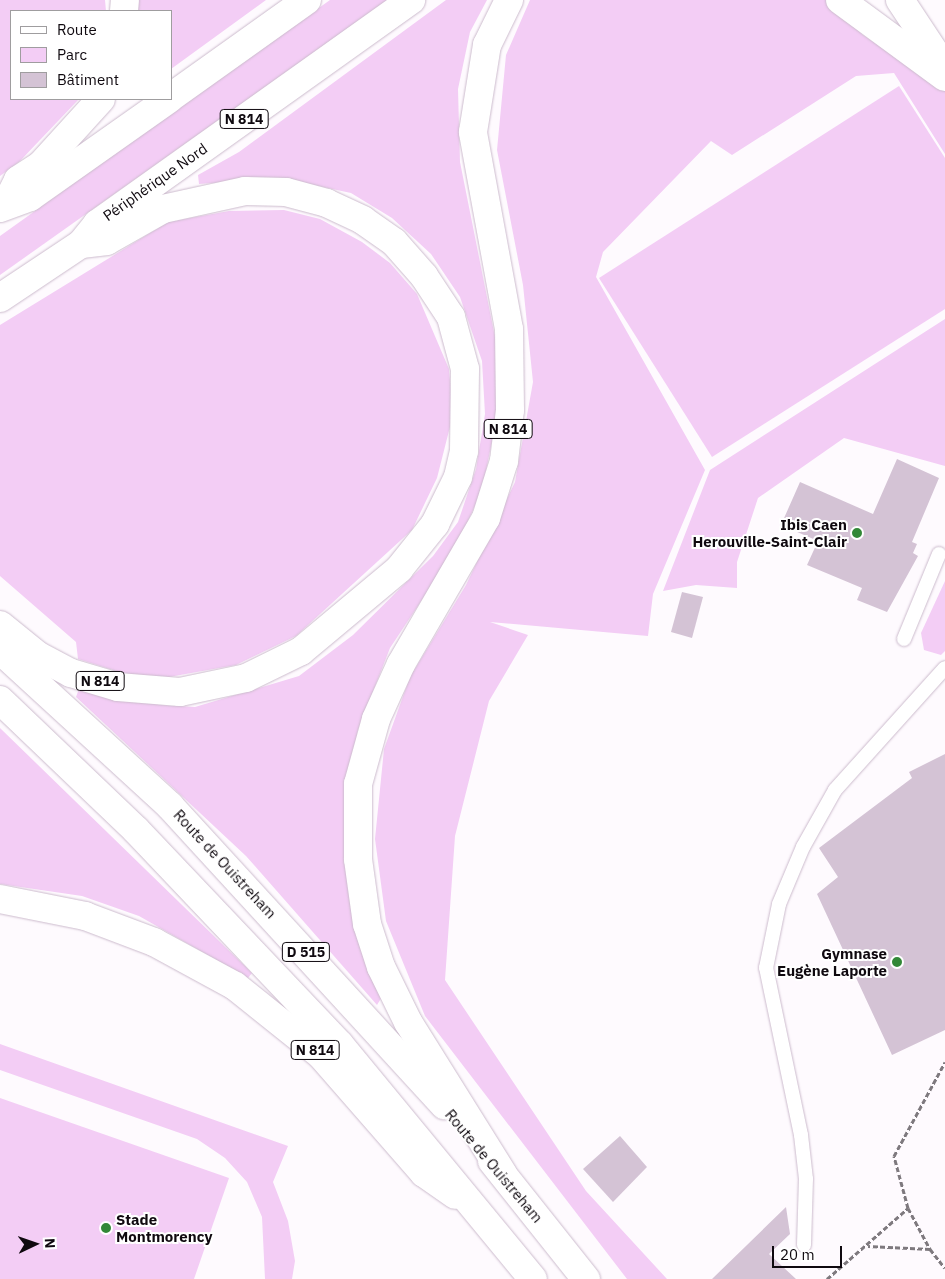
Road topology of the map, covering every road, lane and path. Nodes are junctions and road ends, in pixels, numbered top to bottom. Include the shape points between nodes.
1 (307, 0) edge
2 (411, 0) edge
3 (509, 0) edge
4 (840, 0) edge
5 (900, 0) edge
6 (945, 68) edge
7 (945, 77) edge
8 (172, 97) edge
9 (100, 100) edge
10 (167, 100) edge
11 (3, 206) edge
12 (81, 244) junction
13 (0, 298) edge
14 (939, 554) dead end
15 (0, 625) edge
16 (904, 639) dead end
17 (0, 650) edge
18 (945, 668) edge
19 (0, 700) edge
20 (0, 899) edge
21 (945, 1062) edge
22 (504, 1174) junction
23 (908, 1208) junction
24 (483, 1215) junction
25 (804, 1245) dead end
26 (868, 1246) junction
27 (930, 1250) junction
28 (945, 1268) edge
29 (533, 1279) edge
30 (586, 1279) edge
31 (827, 1279) edge

1 - 8 main road
2 - 12 main road, Périphérique Nord / N 814 via 96,224
3 - 22 main road, N 814 via 487,45 473,132 509,329 510,410 504,460 486,518 400,664 376,719 358,784 358,859 367,924 381,967 408,1022
4 - 7 main road
5 - 6 main road
9 - 11 main road via 41,165 18,180
10 - 11 main road via 30,198
12 - 13 main road, Périphérique Nord / N 814
12 - 15 main road, N 814 via 107,241 163,208 245,191 286,192 327,203 363,220 400,249 451,318 465,370 464,451 458,477 435,524 399,569 301,651 246,678 180,692 118,687 70,673 37,655
14 - 16 lane
17 - 22 main road, Route de Ouistreham / D 515 via 170,806
18 - 25 lane via 835,790 802,847 779,904 766,968 801,1134 806,1179
19 - 24 main road, D 515 via 242,939 340,1045
20 - 24 main road, N 814 via 85,916 154,942 235,986 321,1055 424,1173
21 - 23 path via 894,1156
22 - 30 main road, Route de Ouistreham / D 515
23 - 26 path
23 - 27 path
24 - 29 main road, D 515
26 - 27 path
26 - 31 path
27 - 28 path

